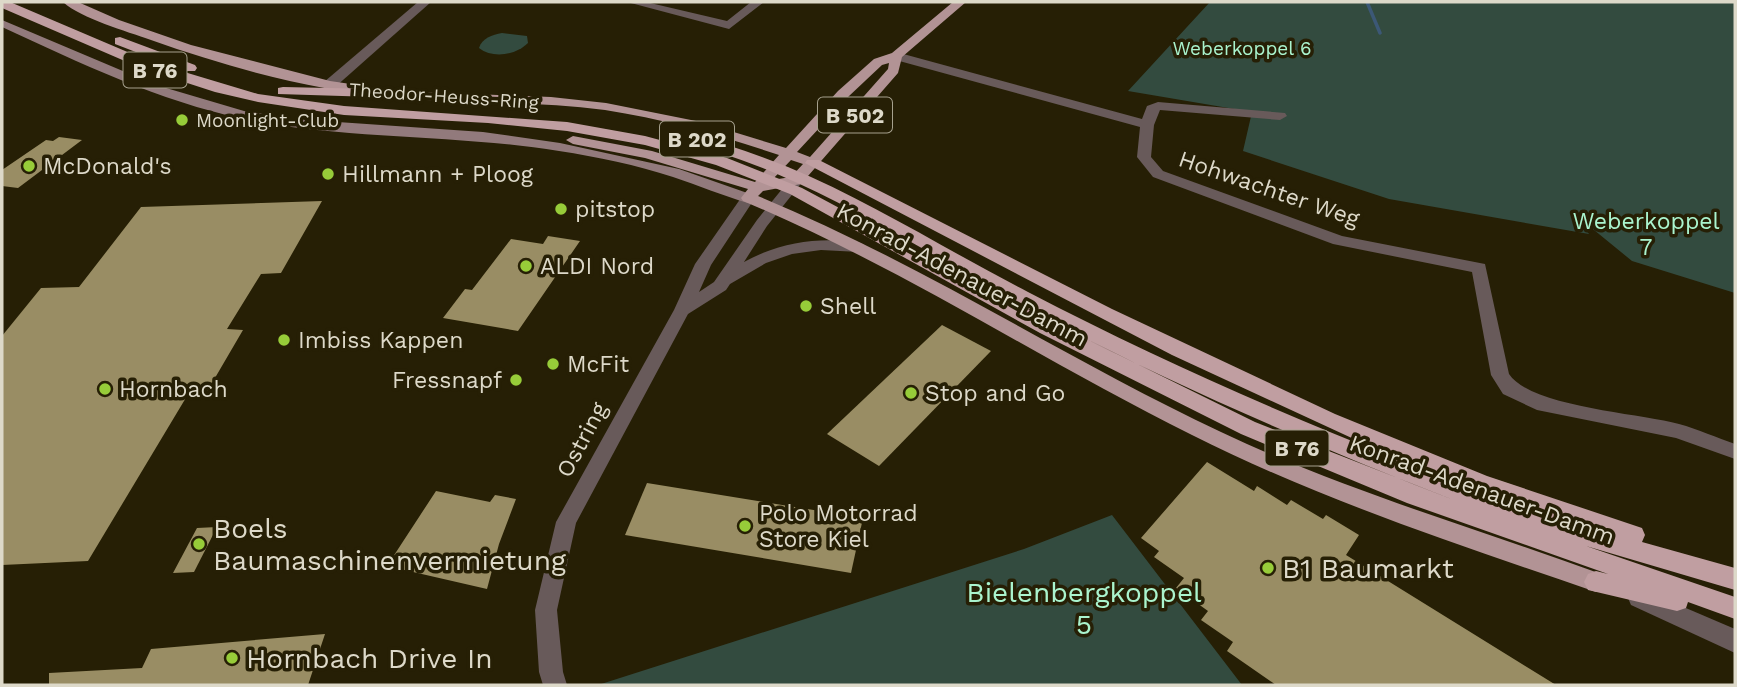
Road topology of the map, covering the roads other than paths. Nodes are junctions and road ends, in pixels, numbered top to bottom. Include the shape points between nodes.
1 (29, 2) edge
2 (69, 2) edge
3 (425, 2) edge
4 (633, 2) edge
5 (758, 2) edge
6 (960, 2) edge
7 (2, 3) edge
8 (2, 23) edge
9 (896, 56) junction
10 (329, 85) junction
11 (283, 91) junction
12 (374, 93) junction
13 (425, 115) junction
14 (1280, 116) dead end
15 (1147, 125) junction
16 (573, 140) joint
17 (589, 150) junction
18 (647, 154) junction
19 (785, 157) junction
20 (805, 171) junction
21 (752, 192) junction
22 (777, 203) junction
23 (808, 222) joint
24 (888, 232) junction
25 (859, 247) junction
26 (722, 283) junction
27 (682, 310) junction
28 (1734, 452) edge
29 (1735, 566) edge
30 (1735, 579) edge
31 (1596, 582) junction
32 (1735, 611) edge
33 (1735, 642) edge
34 (555, 685) edge

1 - 11 highway, Theodor-Heuss-Ring / B 202 via 186,67
2 - 10 main road, Theodor-Heuss-Ring via 182,47
3 - 10 street
4 - 5 street via 729,26
6 - 9 main road, Ostring / B 502
7 - 13 highway, Theodor-Heuss-Ring / B 76 via 156,71 211,88 298,106
8 - 17 main road, Theodor-Heuss-Ring via 130,79 242,114
9 - 15 street
9 - 19 main road, Ostring / B 502 via 878,62
9 - 20 main road, Ostring / B 502 via 894,70
10 - 12 main road, Theodor-Heuss-Ring
11 - 12 highway
11 - 24 highway, Theodor-Heuss-Ring / B 202 via 362,101 534,111 673,133 807,179
12 - 19 main road, Theodor-Heuss-Ring via 539,100 628,111 676,120
13 - 16 highway, B 76 via 458,125
13 - 24 highway, Theodor-Heuss-Ring / B 76 via 576,128 687,150 758,173
14 - 15 street via 1158,106 1152,109
15 - 28 street, Hohwachter Weg via 1142,155 1158,174 1303,230 1479,268 1500,375 1509,389 1537,403 1678,431
16 - 18 main road
17 - 18 main road
17 - 21 main road, Theodor-Heuss-Ring
18 - 21 main road
19 - 20 main road, B 76
19 - 21 main road, Ostring / B 502
20 - 21 main road
20 - 22 street, Ostring
20 - 29 highway, B 76 via 853,181 1106,315 1398,449 1617,530
21 - 22 main road, Theodor-Heuss-Ring
21 - 27 street, Ostring via 703,264
22 - 23 main road, Theodor-Heuss-Ring
22 - 26 street, Ostring
23 - 25 main road, Konrad-Adenauer-Damm
24 - 30 highway, Konrad-Adenauer-Damm / B 76 via 1259,412 1473,498
24 - 32 highway, Konrad-Adenauer-Damm / B 76 via 1047,328 1248,428 1415,496
25 - 26 street, Ostring via 802,245 760,258
25 - 31 main road, Konrad-Adenauer-Damm via 1246,453 1451,533
26 - 27 street, Ostring
27 - 34 street, Ostring via 566,522 546,610
31 - 32 highway, B 76
31 - 33 street

